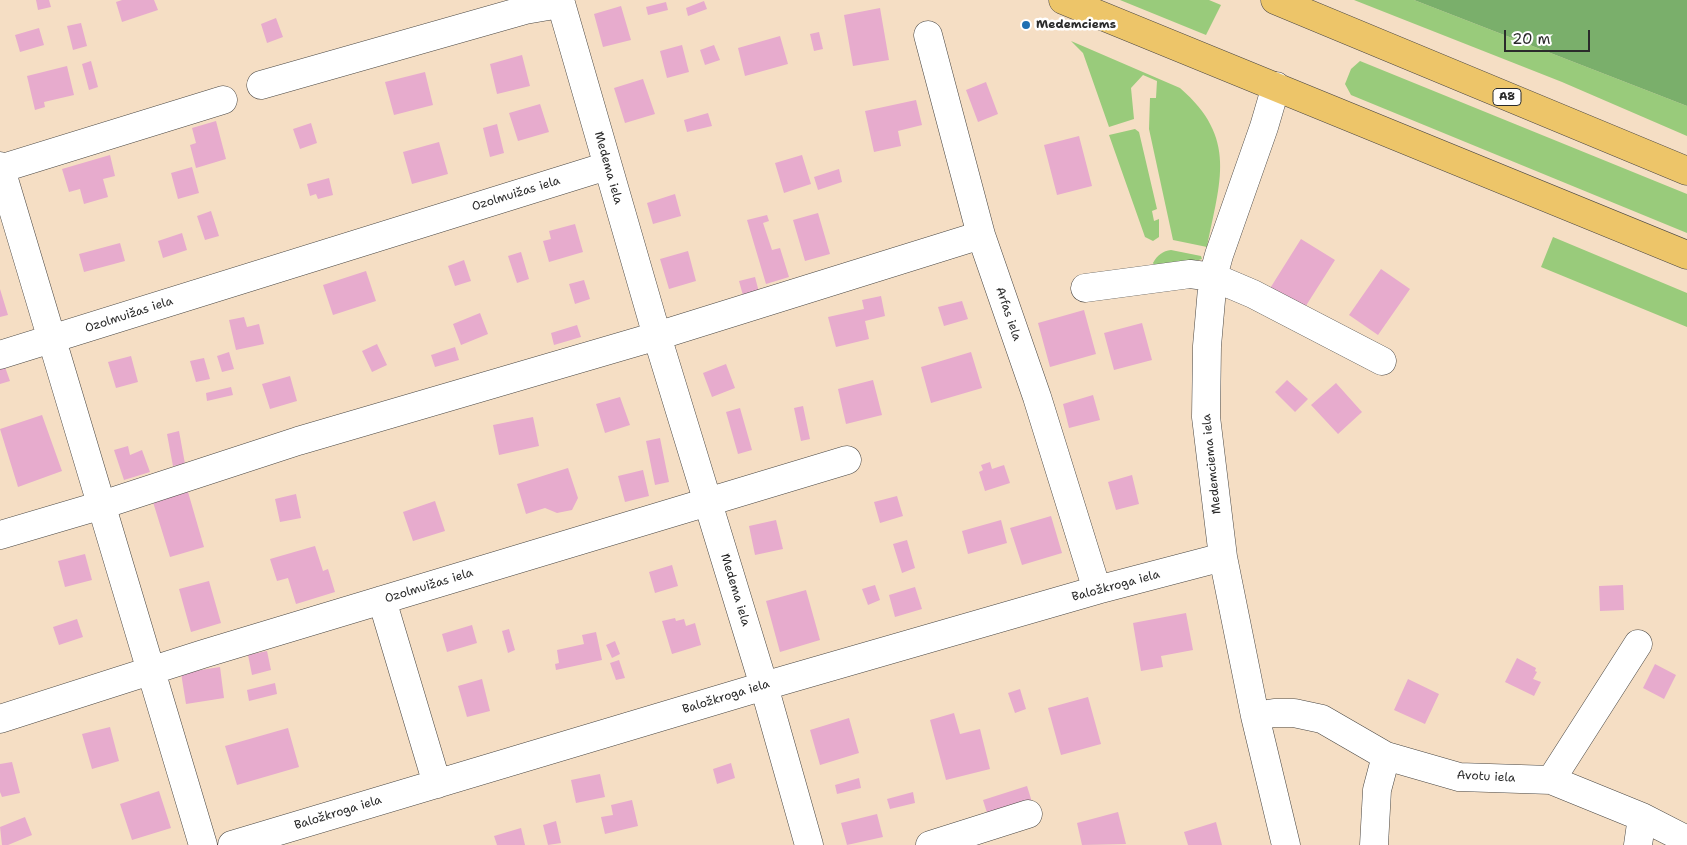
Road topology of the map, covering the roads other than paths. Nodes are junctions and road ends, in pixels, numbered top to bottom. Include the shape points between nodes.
1 (1063, 0) edge
2 (1282, 1) edge
3 (560, 2) edge
4 (928, 35) dead end
5 (261, 86) dead end
6 (1276, 86) junction
7 (223, 100) dead end
8 (607, 166) junction
9 (0, 168) edge
10 (1687, 171) edge
11 (981, 235) junction
12 (1687, 256) edge
13 (1213, 277) junction
14 (1085, 288) dead end
15 (657, 336) junction
16 (53, 339) junction
17 (0, 355) edge
18 (1382, 361) dead end
19 (847, 460) dead end
20 (708, 503) junction
21 (102, 505) junction
22 (0, 536) edge
23 (1223, 558) junction
24 (1097, 590) junction
25 (382, 600) junction
26 (1638, 644) dead end
27 (151, 671) junction
28 (764, 686) junction
29 (1255, 716) junction
30 (0, 719) edge
31 (1386, 756) junction
32 (1551, 780) junction
33 (437, 784) junction
34 (1028, 814) dead end
35 (1642, 817) junction
36 (1687, 840) edge
37 (203, 845) edge
38 (232, 845) edge
39 (809, 845) edge
40 (930, 845) edge
41 (1286, 845) edge
42 (1374, 845) edge
43 (1638, 845) edge

1 - 6 highway
2 - 10 highway, A8
3 - 5 street
3 - 8 street, Medema iela
4 - 11 street, Arfas iela
6 - 12 highway
6 - 13 street, Medemciema iela
7 - 9 street
8 - 15 street, Medema iela
8 - 16 street, Ozolmuižas iela
9 - 16 street
11 - 15 street
11 - 24 street, Arfas iela via 1037,397
13 - 14 street via 1190,274
13 - 18 street
13 - 23 street, Medemciema iela via 1207,346 1206,417
15 - 20 street, Medema iela
15 - 21 street via 298,441
16 - 17 street, Ozolmuižas iela
16 - 21 street
19 - 20 street
20 - 25 street, Ozolmuižas iela
20 - 28 street, Medema iela
21 - 22 street
21 - 27 street
23 - 24 street, Baložkroga iela
23 - 29 street, Medemciema iela
24 - 28 street, Baložkroga iela
25 - 27 street, Ozolmuižas iela
25 - 33 street
26 - 32 street
27 - 30 street, Ozolmuižas iela
27 - 37 street
28 - 33 street, Baložkroga iela
28 - 39 street, Medema iela
29 - 31 street, Avotu iela via 1274,712 1322,719
29 - 41 street, Medemciema iela
31 - 32 street, Avotu iela via 1459,777
31 - 42 street via 1378,790
32 - 35 street, Avotu iela
33 - 38 street, Baložkroga iela
34 - 40 street
35 - 36 street, Avotu iela
35 - 43 street

